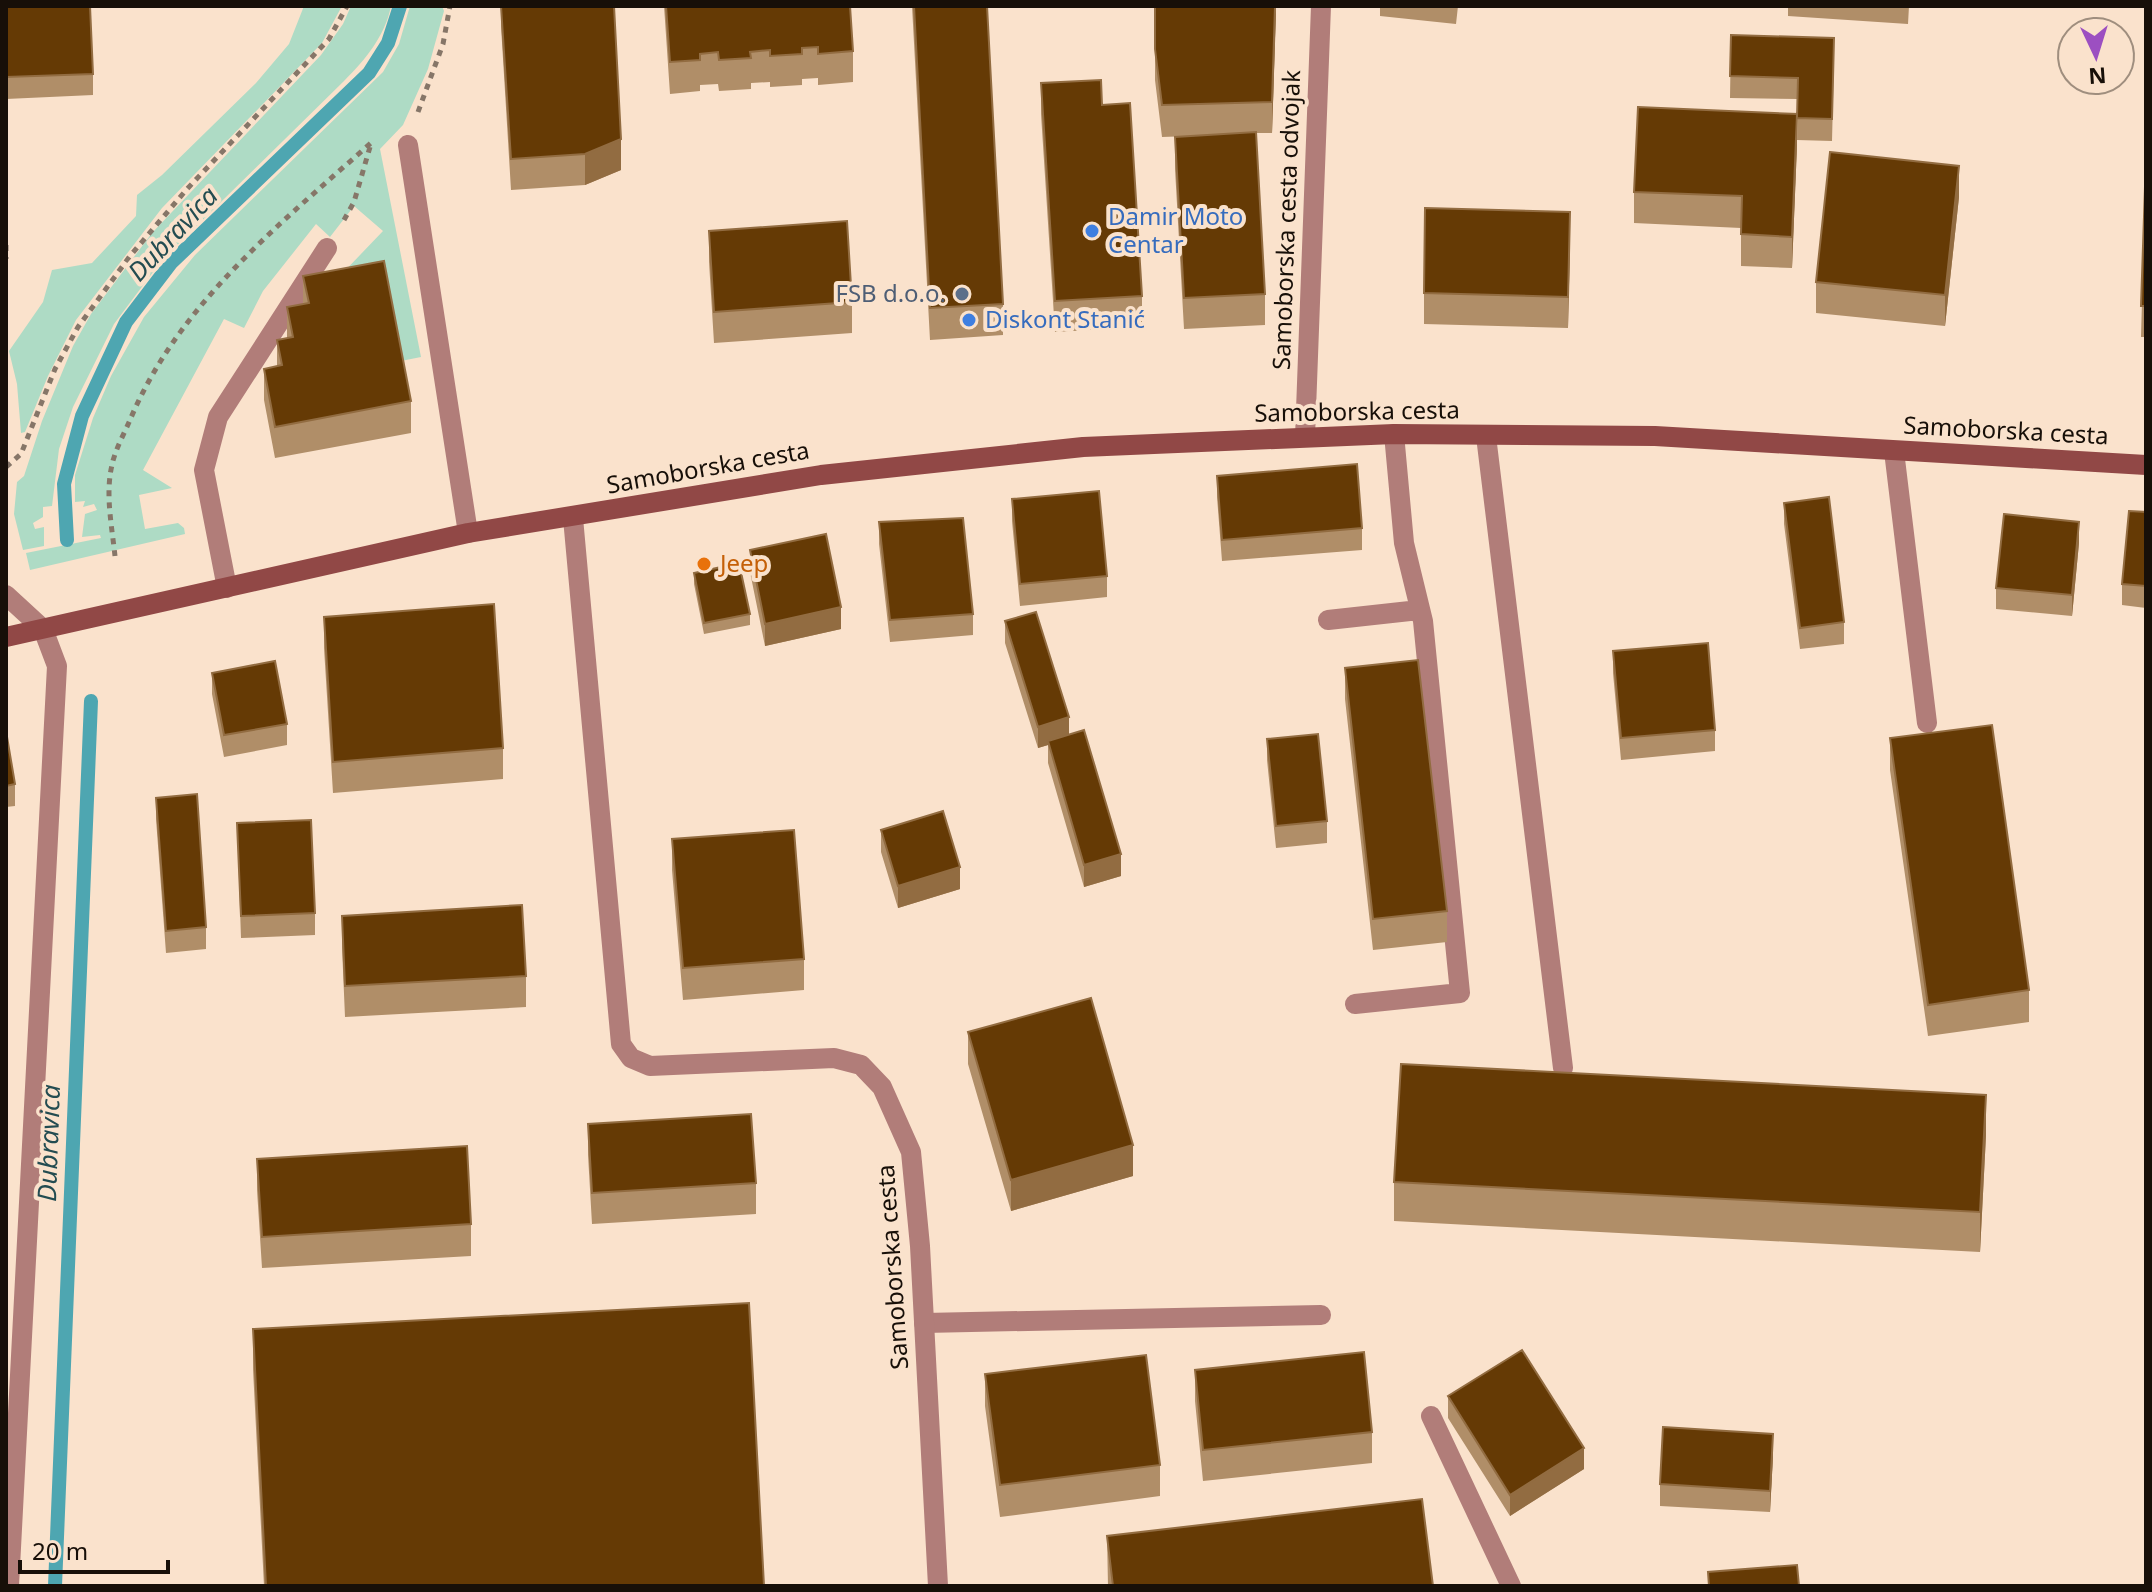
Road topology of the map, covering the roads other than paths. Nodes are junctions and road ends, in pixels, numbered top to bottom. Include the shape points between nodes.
1 (1321, 6) edge
2 (408, 145) road end
3 (327, 248) road end
4 (1394, 434) junction
5 (1486, 436) junction
6 (1305, 437) junction
7 (1894, 451) junction
8 (2146, 465) edge
9 (573, 518) junction
10 (468, 533) junction
11 (227, 588) junction
12 (6, 595) edge
13 (1419, 610) junction
14 (1328, 620) dead end
15 (43, 629) junction
16 (6, 637) edge
17 (1927, 723) dead end
18 (1355, 1004) dead end
19 (1563, 1068) dead end
20 (1321, 1315) dead end
21 (924, 1323) junction
22 (1431, 1416) dead end
23 (9, 1586) edge
24 (938, 1586) edge
25 (1511, 1586) edge

1 - 6 street, Samoborska cesta odvojak
2 - 10 street
3 - 11 street via 218,417 204,470
4 - 5 street, Samoborska cesta
4 - 6 street, Samoborska cesta
4 - 13 street via 1404,543
5 - 7 street, Samoborska cesta via 1655,436
5 - 19 street
6 - 9 street, Samoborska cesta via 1083,447 821,475
7 - 8 street, Samoborska cesta
7 - 17 street
9 - 10 street, Samoborska cesta
9 - 21 street, Samoborska cesta via 621,1044 631,1058 650,1066 834,1058 861,1065 882,1087 911,1152
10 - 11 street, Samoborska cesta
11 - 15 street, Samoborska cesta
12 - 15 street
13 - 14 street
13 - 18 street via 1460,993
15 - 16 street, Samoborska cesta
15 - 23 street via 57,666
20 - 21 street
21 - 24 street, Samoborska cesta
22 - 25 street

